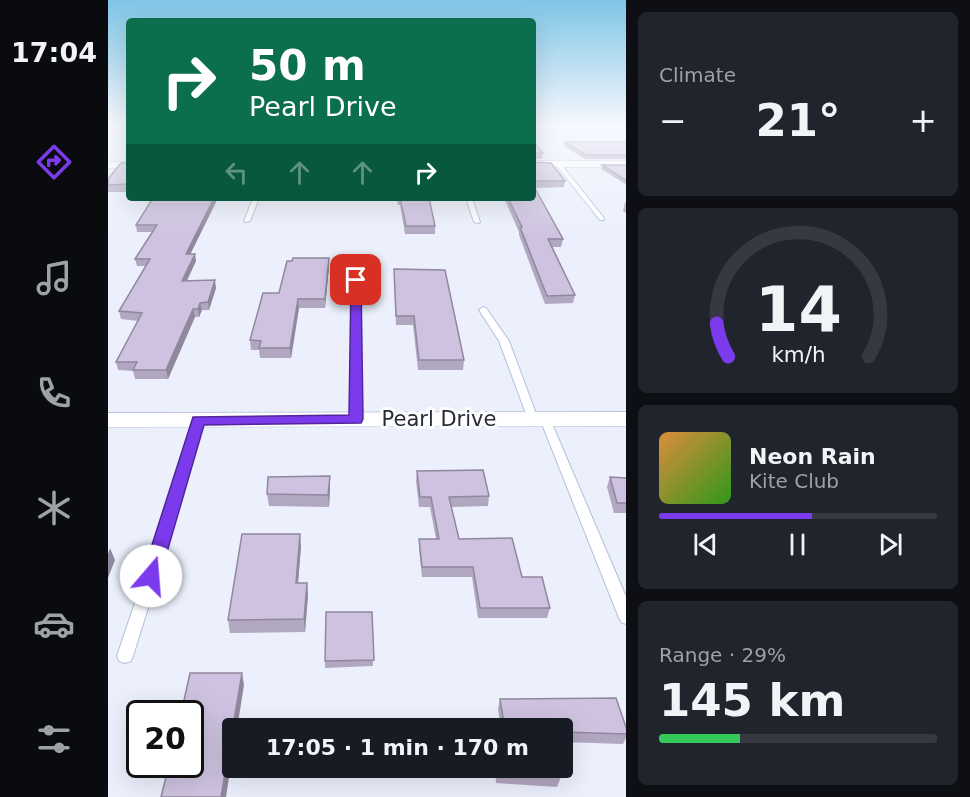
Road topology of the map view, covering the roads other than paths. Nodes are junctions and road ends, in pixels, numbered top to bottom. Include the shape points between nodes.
1 (536, 164) edge
2 (558, 164) junction
3 (626, 164) edge
4 (108, 165) edge
5 (126, 165) edge
6 (255, 201) edge
7 (470, 201) edge
8 (602, 219) dead end
9 (246, 221) dead end
10 (477, 222) dead end
11 (356, 280) dead end
12 (483, 310) dead end
13 (356, 419) junction
14 (539, 419) junction
15 (626, 419) edge
16 (108, 420) edge
17 (198, 420) junction
18 (626, 616) edge
19 (125, 656) dead end

1 - 2 street
2 - 3 street
2 - 8 lane
4 - 5 street
6 - 9 lane
7 - 10 lane
11 - 13 lane
12 - 14 lane via 504,341
13 - 14 street, Pearl Drive
13 - 17 street, Pearl Drive
14 - 15 street, Pearl Drive
14 - 18 lane
16 - 17 street, Pearl Drive
17 - 19 lane

